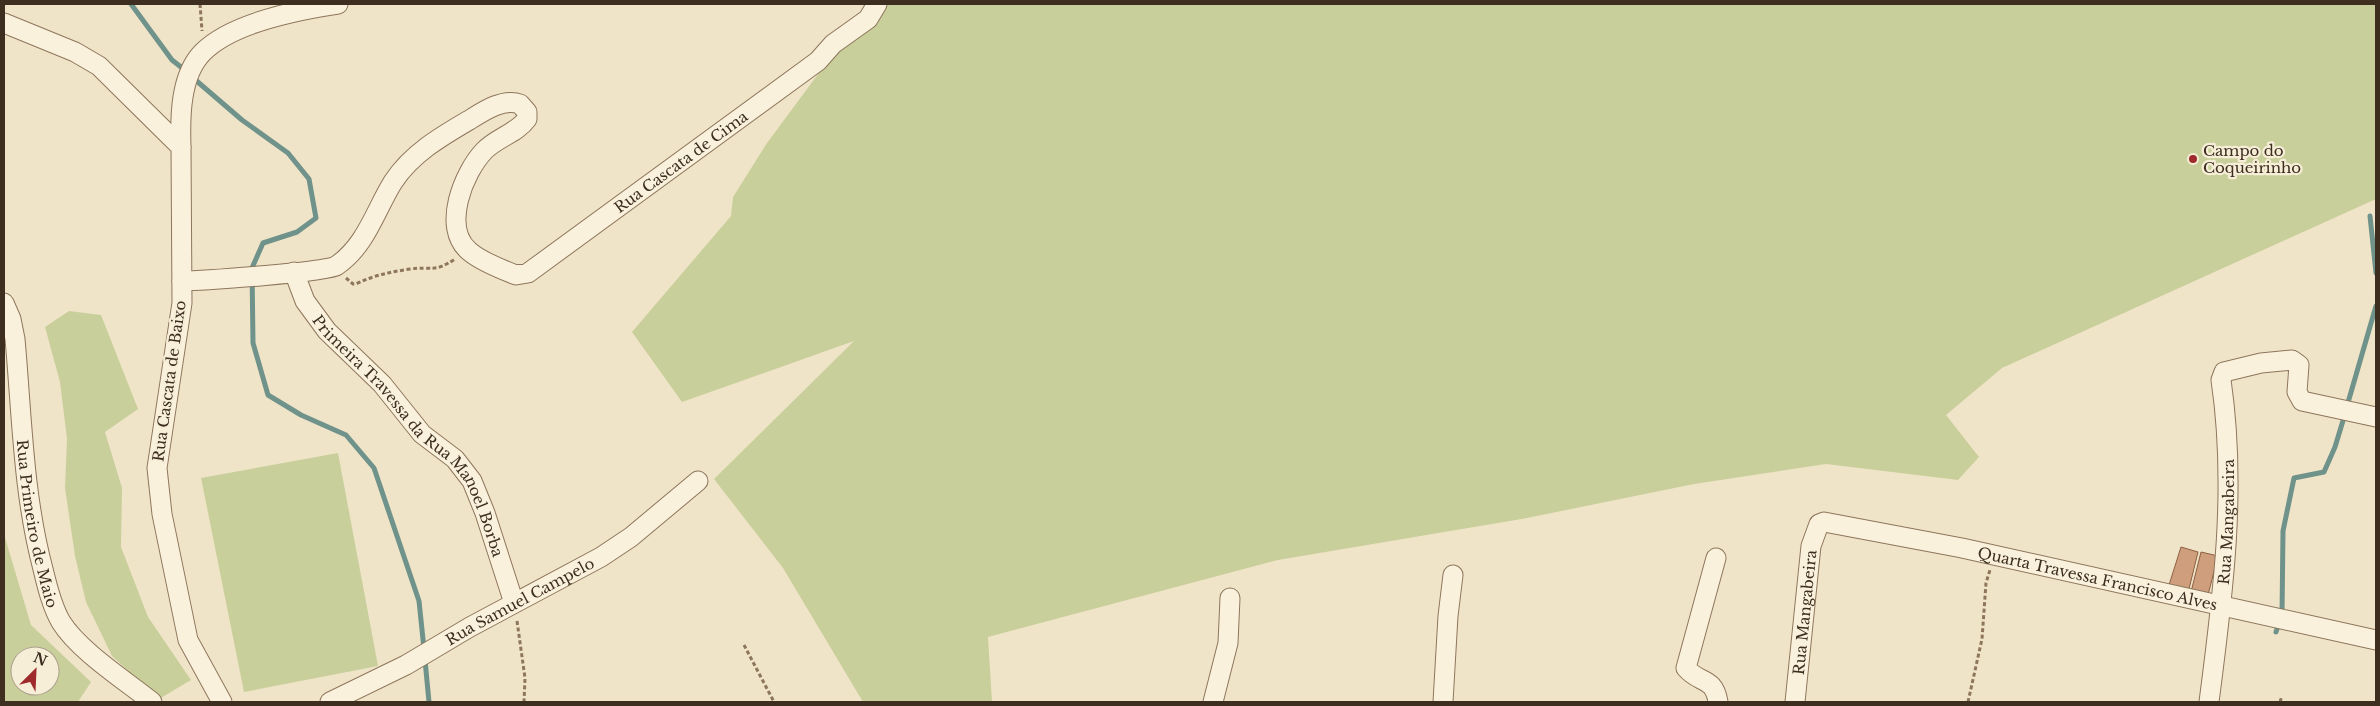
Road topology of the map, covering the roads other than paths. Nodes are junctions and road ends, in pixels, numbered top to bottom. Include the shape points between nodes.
1 (338, 4) edge
2 (877, 4) edge
3 (4, 23) edge
4 (181, 147) junction
5 (294, 272) junction
6 (182, 281) junction
7 (4, 303) edge
8 (2376, 417) edge
9 (698, 481) dead end
10 (1819, 524) joint
11 (1716, 558) dead end
12 (1453, 575) dead end
13 (1230, 598) dead end
14 (514, 604) junction
15 (2222, 605) junction
16 (2376, 640) edge
17 (152, 702) edge
18 (222, 702) edge
19 (330, 702) edge
20 (1213, 702) edge
21 (1443, 702) edge
22 (1718, 702) edge
23 (1795, 702) edge
24 (2209, 702) edge

1 - 4 street, Rua Cascata de Baixo via 249,25 199,58 187,84 180,115
2 - 5 street, Rua Cascata de Cima via 868,19 833,44 818,60 528,273 516,276 468,251 456,225 460,195 468,174 485,149 527,119 527,112 520,104 510,102 476,116 414,157 394,182 357,246 335,268
3 - 4 street via 75,52 98,66
4 - 6 street, Rua Cascata de Baixo
5 - 6 street via 205,282
5 - 14 street, Primeira Travessa da Rua Manoel Borba via 305,301 327,332 382,384 419,431 455,459 472,481
6 - 18 street, Rua Cascata de Baixo via 182,303 157,468 162,514 188,640
7 - 17 street, Rua Primeiro de Maio via 15,339 29,508 50,592 62,622 90,654
8 - 15 street, Rua Mangabeira via 2302,401 2299,398 2300,370 2297,361 2284,359 2224,372 2221,380 2228,437 2229,491
9 - 14 street, Rua Samuel Campelo via 631,537
10 - 15 street, Quarta Travessa Francisco Alves via 1832,522
10 - 23 street, Rua Mangabeira via 1812,546
11 - 22 street via 1686,668 1709,682
12 - 21 street
13 - 20 street via 1228,643
14 - 19 street, Rua Samuel Campelo via 406,665
15 - 16 street, Quarta Travessa Francisco Alves
15 - 24 street, Rua Mangabeira

